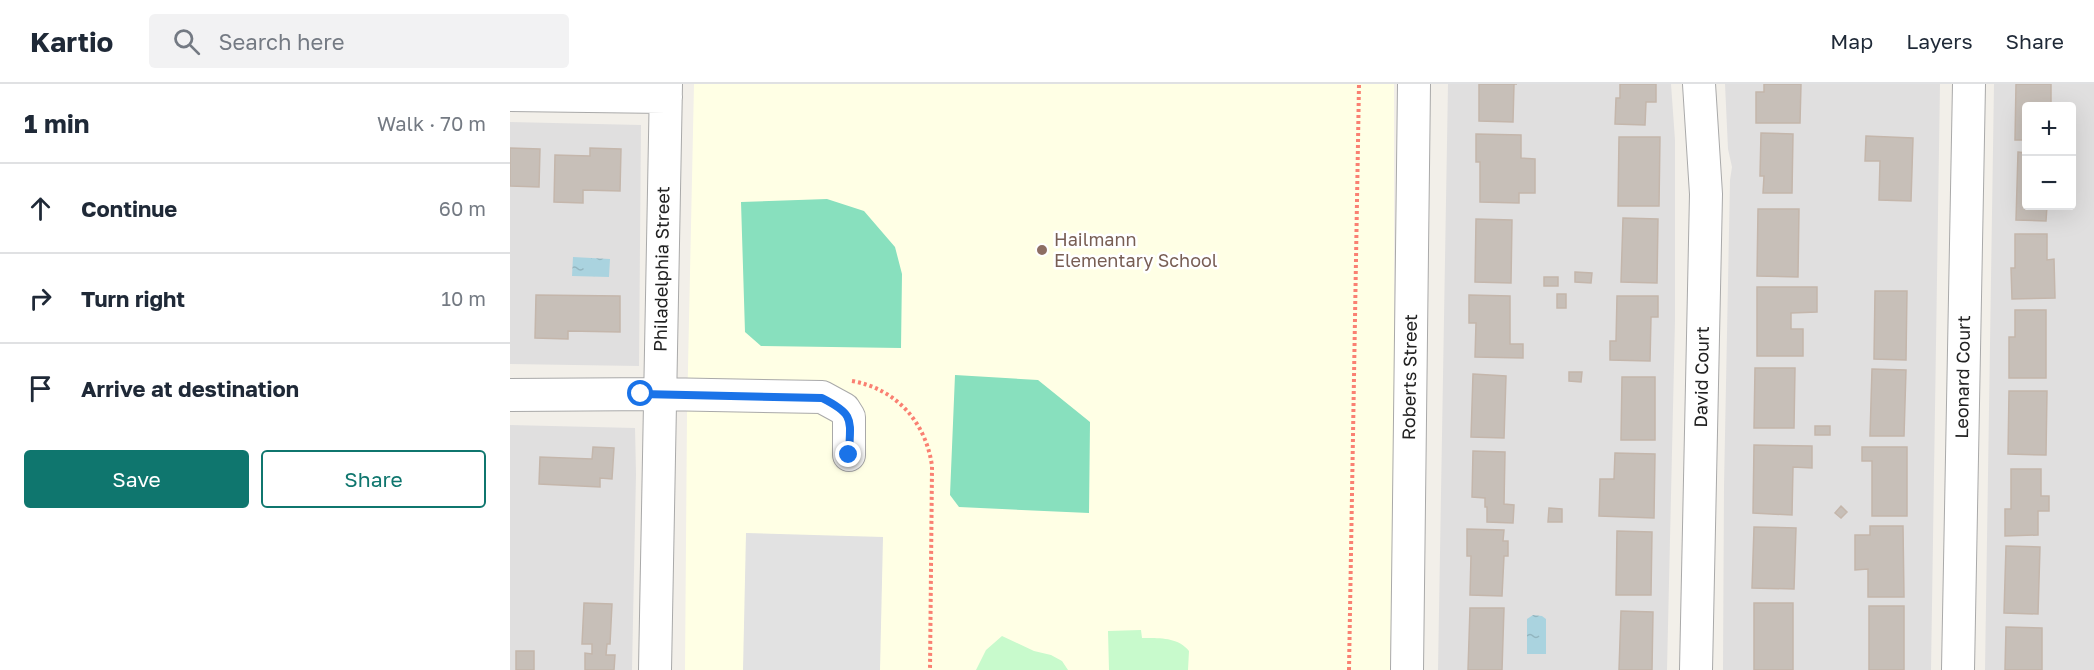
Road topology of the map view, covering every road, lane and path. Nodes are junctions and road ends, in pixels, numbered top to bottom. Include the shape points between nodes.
1 (1359, 84) edge
2 (1413, 84) edge
3 (1699, 84) edge
4 (1969, 84) edge
5 (666, 91) edge
6 (510, 95) edge
7 (659, 394) junction
8 (510, 395) edge
9 (849, 455) dead end
10 (655, 670) edge
11 (1349, 670) edge
12 (1407, 670) edge
13 (1696, 670) edge
14 (1958, 670) edge

1 - 11 path
2 - 12 street, Roberts Street
3 - 13 street, David Court via 1706,194
4 - 14 street, Leonard Court
5 - 6 street
5 - 7 street, Philadelphia Street
7 - 8 street
7 - 9 street via 822,398 844,409 849,417
7 - 10 street, Philadelphia Street

